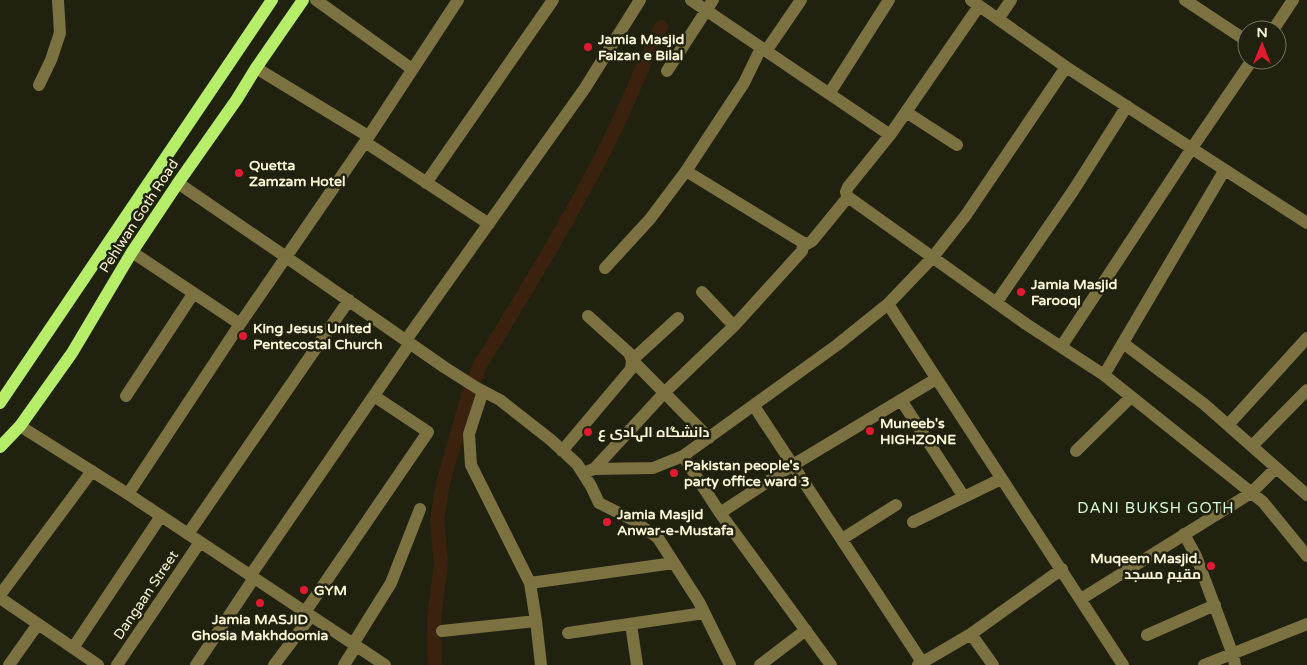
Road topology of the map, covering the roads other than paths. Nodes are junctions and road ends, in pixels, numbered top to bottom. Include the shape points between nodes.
1 (58, 0) edge
2 (272, 0) edge
3 (303, 0) edge
4 (316, 0) edge
5 (458, 0) edge
6 (553, 0) edge
7 (640, 0) edge
8 (691, 0) edge
9 (801, 0) edge
10 (889, 0) edge
11 (1011, 0) edge
12 (1185, 0) edge
13 (1293, 0) edge
14 (975, 3) edge
15 (709, 5) edge
16 (998, 19) junction
17 (1280, 20) edge
18 (1237, 34) edge
19 (764, 49) junction
20 (256, 68) junction
21 (1066, 68) junction
22 (412, 69) junction
23 (1245, 70) edge
24 (667, 71) dead end
25 (40, 85) dead end
26 (829, 94) junction
27 (1127, 106) junction
28 (906, 112) junction
29 (890, 135) junction
30 (366, 139) junction
31 (957, 145) dead end
32 (1192, 148) junction
33 (1224, 170) junction
34 (686, 172) junction
35 (178, 183) junction
36 (426, 183) junction
37 (848, 197) junction
38 (1307, 223) edge
39 (489, 224) junction
40 (803, 246) junction
41 (132, 252) junction
42 (286, 256) junction
43 (933, 257) junction
44 (605, 268) dead end
45 (702, 292) dead end
46 (193, 294) junction
47 (349, 300) junction
48 (996, 303) junction
49 (888, 304) junction
50 (588, 316) dead end
51 (678, 318) dead end
52 (240, 324) junction
53 (734, 326) junction
54 (1307, 338) edge
55 (408, 342) junction
56 (1123, 343) junction
57 (1061, 347) junction
58 (632, 360) junction
59 (1104, 375) junction
60 (936, 379) junction
61 (475, 387) junction
62 (1307, 390) edge
63 (665, 392) junction
64 (126, 396) dead end
65 (374, 396) junction
66 (1131, 397) junction
67 (902, 400) junction
68 (0, 404) edge
69 (754, 406) junction
70 (1228, 425) junction
71 (20, 426) junction
72 (709, 438) junction
73 (1252, 446) junction
74 (0, 447) edge
75 (562, 451) junction
76 (1076, 451) dead end
77 (683, 456) junction
78 (793, 465) junction
79 (1276, 468) junction
80 (92, 471) junction
81 (589, 471) junction
82 (1001, 479) junction
83 (1250, 492) junction
84 (128, 494) junction
85 (1307, 495) edge
86 (964, 497) junction
87 (896, 505) dead end
88 (420, 509) dead end
89 (720, 513) junction
90 (161, 516) junction
91 (913, 522) dead end
92 (188, 534) junction
93 (1184, 534) junction
94 (842, 539) junction
95 (200, 542) junction
96 (1307, 556) edge
97 (674, 563) junction
98 (1062, 569) junction
99 (252, 577) junction
100 (530, 582) junction
101 (0, 597) edge
102 (1081, 599) junction
103 (1215, 605) junction
104 (704, 613) junction
105 (308, 614) junction
106 (536, 622) junction
107 (38, 624) junction
108 (631, 624) junction
109 (1307, 624) edge
110 (806, 630) junction
111 (442, 631) dead end
112 (568, 633) dead end
113 (971, 634) junction
114 (1147, 635) dead end
115 (354, 645) junction
116 (73, 648) junction
117 (1234, 660) edge
118 (922, 664) edge
119 (10, 665) edge
120 (98, 665) edge
121 (117, 665) edge
122 (196, 665) edge
123 (274, 665) edge
124 (344, 665) edge
125 (385, 665) edge
126 (541, 665) edge
127 (637, 665) edge
128 (730, 665) edge
129 (760, 665) edge
130 (831, 665) edge
131 (993, 665) edge
132 (1123, 665) edge
133 (1204, 665) edge

1 - 25 street via 60,33
2 - 68 main road, Pehlwan Goth Road
3 - 20 main road, Pehlwan Goth Road
4 - 22 street
5 - 22 street
6 - 36 street
7 - 39 street via 585,88
8 - 15 street
9 - 19 street
10 - 26 street
11 - 16 street
12 - 18 street
13 - 17 street
14 - 16 street
14 - 28 street
15 - 19 street
15 - 24 street
16 - 21 street
19 - 26 street
19 - 34 street
20 - 30 street
20 - 35 main road, Pehlwan Goth Road
21 - 27 street
21 - 43 street via 966,215
22 - 30 street
23 - 32 street
26 - 29 street
27 - 32 street
27 - 48 street via 1073,192
28 - 29 street
28 - 31 street
29 - 37 street via 848,187
30 - 36 street
30 - 42 street
32 - 33 street
32 - 57 street
33 - 38 street
33 - 56 street
34 - 40 street via 802,242
34 - 44 street via 650,219
35 - 41 main road, Pehlwan Goth Road
35 - 42 street
36 - 39 street
37 - 40 street via 812,241
37 - 43 street
39 - 55 street
40 - 53 street via 802,251
41 - 46 street
41 - 71 main road, Pehlwan Goth Road via 72,353
42 - 47 street
42 - 52 street
43 - 48 street
43 - 49 street
45 - 53 street
46 - 52 street
46 - 64 street
47 - 55 street
47 - 92 street
48 - 57 street
49 - 60 street
49 - 69 street
50 - 58 street
51 - 58 street
52 - 84 street
53 - 63 street
54 - 70 street
55 - 61 street
55 - 65 street
56 - 59 street
56 - 70 street
57 - 59 street
58 - 63 street
58 - 75 street via 631,368
59 - 66 street
60 - 67 street
60 - 82 street
61 - 75 street via 500,400
61 - 100 street via 468,434 471,465
62 - 73 street
63 - 72 street
63 - 81 street
65 - 99 street
65 - 105 street via 428,432
66 - 76 street
66 - 83 street
67 - 78 street
67 - 86 street
69 - 72 street
69 - 78 street
70 - 73 street
71 - 74 main road, Pehlwan Goth Road
71 - 80 street
72 - 77 street
73 - 79 street
75 - 81 street
77 - 81 street via 653,468
77 - 89 street
78 - 89 street
78 - 94 street
79 - 83 street
79 - 85 street
80 - 84 street
80 - 101 street
81 - 97 street via 599,503 633,520 658,538
82 - 86 street
82 - 98 street
83 - 93 street
83 - 96 street via 1263,502
84 - 90 street
86 - 91 street
87 - 94 street
88 - 115 street via 390,583
89 - 110 street
90 - 92 street
90 - 116 street
92 - 95 street
93 - 102 street
93 - 103 street
94 - 118 street
95 - 99 street
95 - 121 street, Dangaan Street
97 - 100 street
97 - 104 street
98 - 102 street
98 - 113 street
99 - 105 street
99 - 122 street
100 - 106 street
101 - 107 street
102 - 132 street
103 - 114 street
103 - 117 street
104 - 108 street
104 - 128 street
105 - 115 street
105 - 123 street
106 - 111 street
106 - 126 street
107 - 116 street
107 - 119 street
108 - 112 street
108 - 127 street
109 - 117 street
110 - 129 street
110 - 130 street
113 - 118 street
113 - 131 street
115 - 124 street
115 - 125 street
116 - 120 street
117 - 133 street

